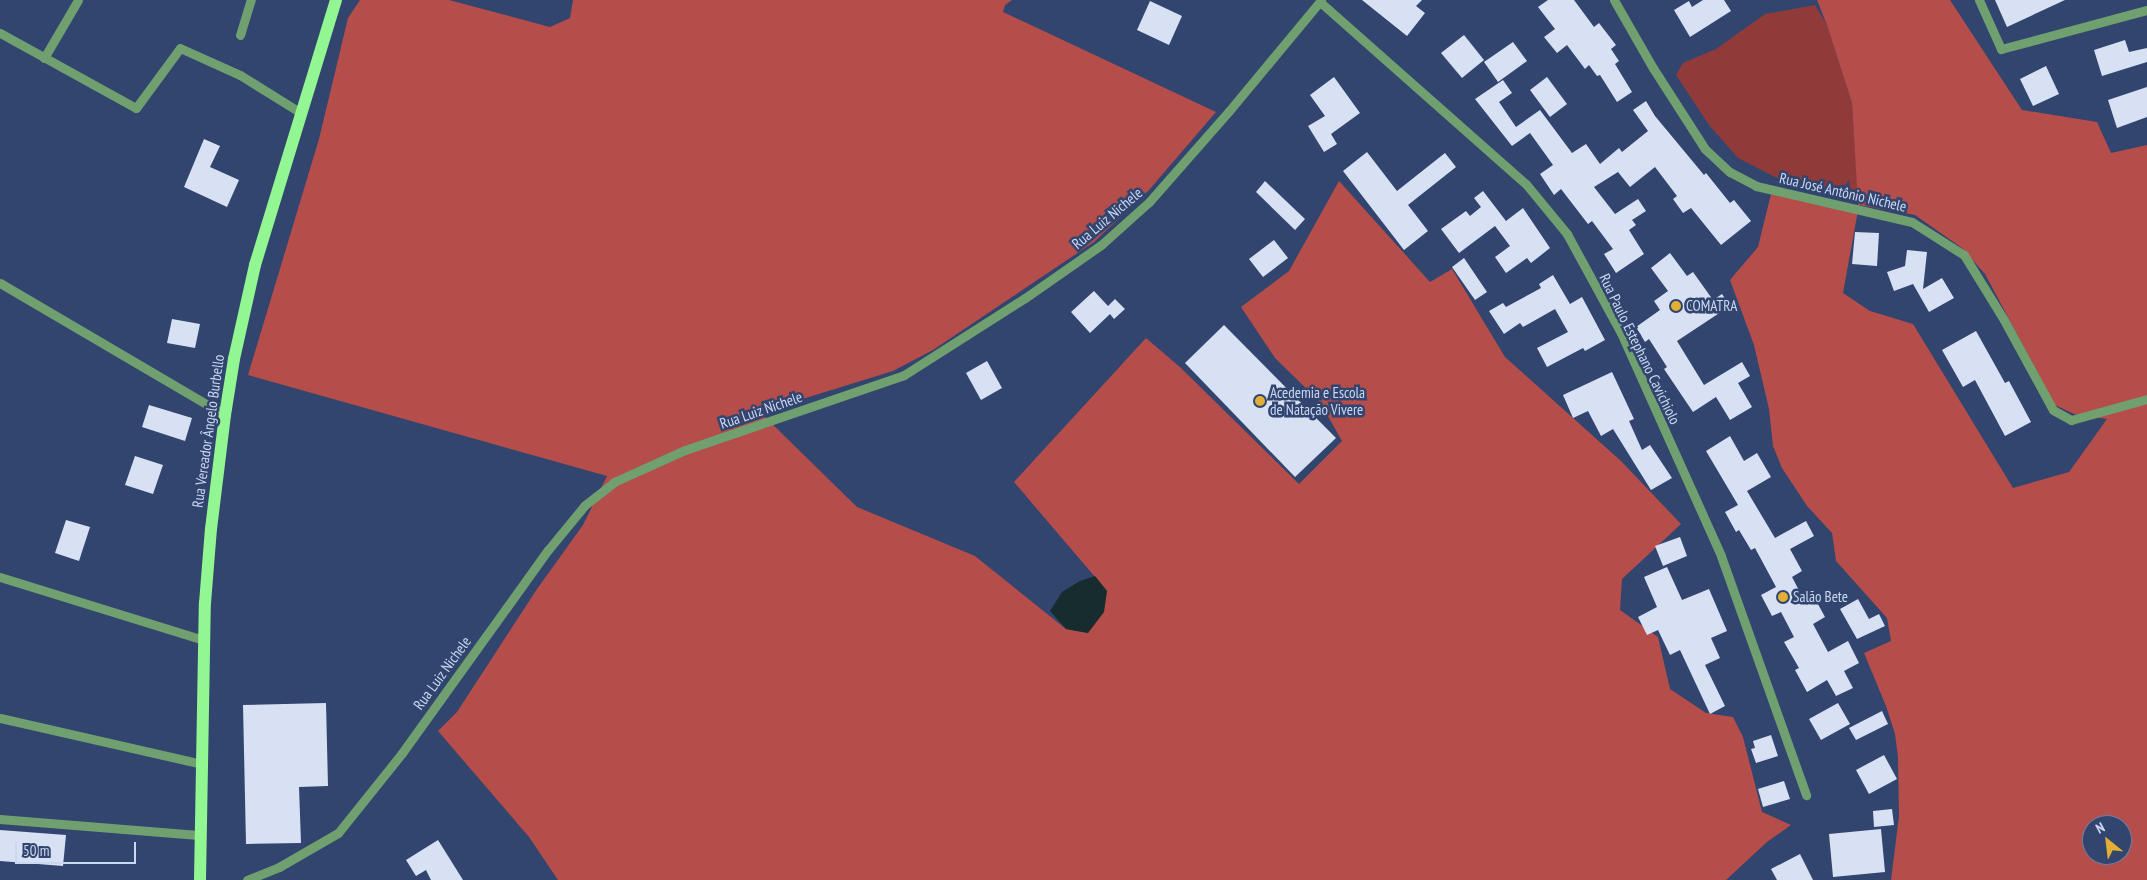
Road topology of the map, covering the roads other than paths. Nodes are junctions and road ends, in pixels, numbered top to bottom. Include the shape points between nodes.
1 (78, 0) edge
2 (251, 0) edge
3 (336, 0) edge
4 (1614, 0) edge
5 (1979, 0) edge
6 (1320, 1) edge
7 (2147, 10) edge
8 (0, 33) edge
9 (240, 35) dead end
10 (44, 58) junction
11 (301, 112) junction
12 (0, 283) edge
13 (2147, 398) edge
14 (225, 415) junction
15 (0, 577) edge
16 (204, 640) junction
17 (0, 718) edge
18 (203, 764) junction
19 (1806, 796) dead end
20 (0, 819) edge
21 (202, 835) junction
22 (200, 880) edge
23 (247, 880) edge

1 - 10 street
2 - 9 street
3 - 11 main road, Rua Vereador Ângelo Burbello
4 - 13 street, Rua José Antônio Nichele via 1705,149 1730,172 1756,186 1912,222 1964,255 2053,410 2071,420
5 - 7 street via 2001,48
6 - 19 street, Rua Paulo Estephano Cavichiolo via 1526,184 1567,234 1621,333 1721,556
6 - 23 street, Rua Luiz Nichele via 1230,111 1149,202 1101,245 1025,298 904,376 685,450 614,482 585,505 548,550 402,753 338,833 279,867
8 - 10 street
10 - 11 street via 136,108 180,48 240,75
11 - 14 main road, Rua Vereador Ângelo Burbello via 255,264
12 - 14 street
14 - 16 main road, Rua Vereador Ângelo Burbello via 207,564
15 - 16 street
16 - 18 main road, Rua Vereador Ângelo Burbello
17 - 18 street
18 - 21 main road, Rua Vereador Ângelo Burbello
20 - 21 street
21 - 22 main road, Rua Vereador Ângelo Burbello

